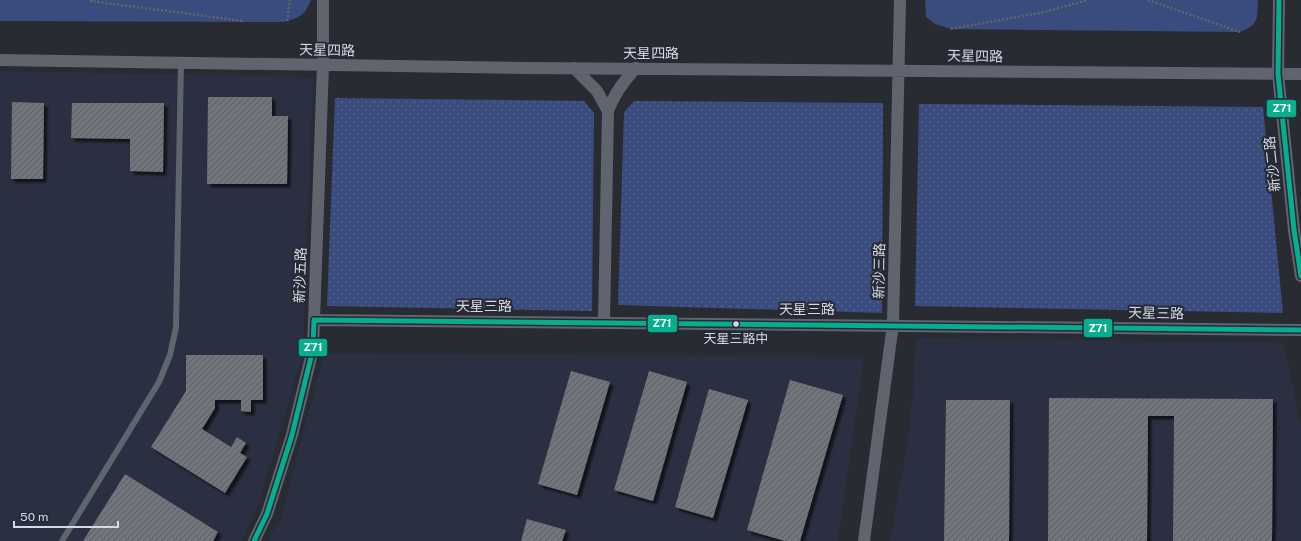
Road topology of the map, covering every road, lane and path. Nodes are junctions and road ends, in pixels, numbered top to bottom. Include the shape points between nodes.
1 (92, 0) edge
2 (290, 0) edge
3 (323, 0) edge
4 (900, 0) edge
5 (1088, 0) edge
6 (1148, 0) edge
7 (1279, 0) edge
8 (287, 21) dead end
9 (243, 22) dead end
10 (951, 29) dead end
11 (1240, 32) dead end
12 (0, 60) edge
13 (181, 62) junction
14 (323, 64) junction
15 (574, 68) junction
16 (636, 68) junction
17 (899, 70) junction
18 (1278, 74) junction
19 (1301, 74) edge
20 (608, 111) junction
21 (1301, 276) edge
22 (314, 320) junction
23 (604, 322) junction
24 (893, 324) junction
25 (1301, 330) edge
26 (62, 541) edge
27 (254, 541) edge
28 (864, 541) edge

1 - 9 path via 91,2
2 - 8 path
3 - 14 street, 新沙五路
4 - 17 street, 新沙三路
5 - 10 path via 1044,12
6 - 11 path
7 - 18 street, 新沙二路
12 - 13 street, 天星四路
13 - 14 street, 天星四路
13 - 26 lane via 176,327 170,355 159,382
14 - 15 street, 天星四路
14 - 22 street, 新沙五路
15 - 16 street, 天星四路
15 - 20 street via 596,91
16 - 17 street, 天星四路
16 - 20 street via 621,84 612,98
17 - 18 street, 天星四路
17 - 24 street, 新沙三路
18 - 19 street, 天星四路
18 - 21 street, 新沙二路
20 - 23 street
22 - 23 street, 天星三路
22 - 27 street, 新沙五路 via 313,350 292,435 268,514
23 - 24 street, 天星三路
24 - 25 street, 天星三路
24 - 28 street, 新沙三路

